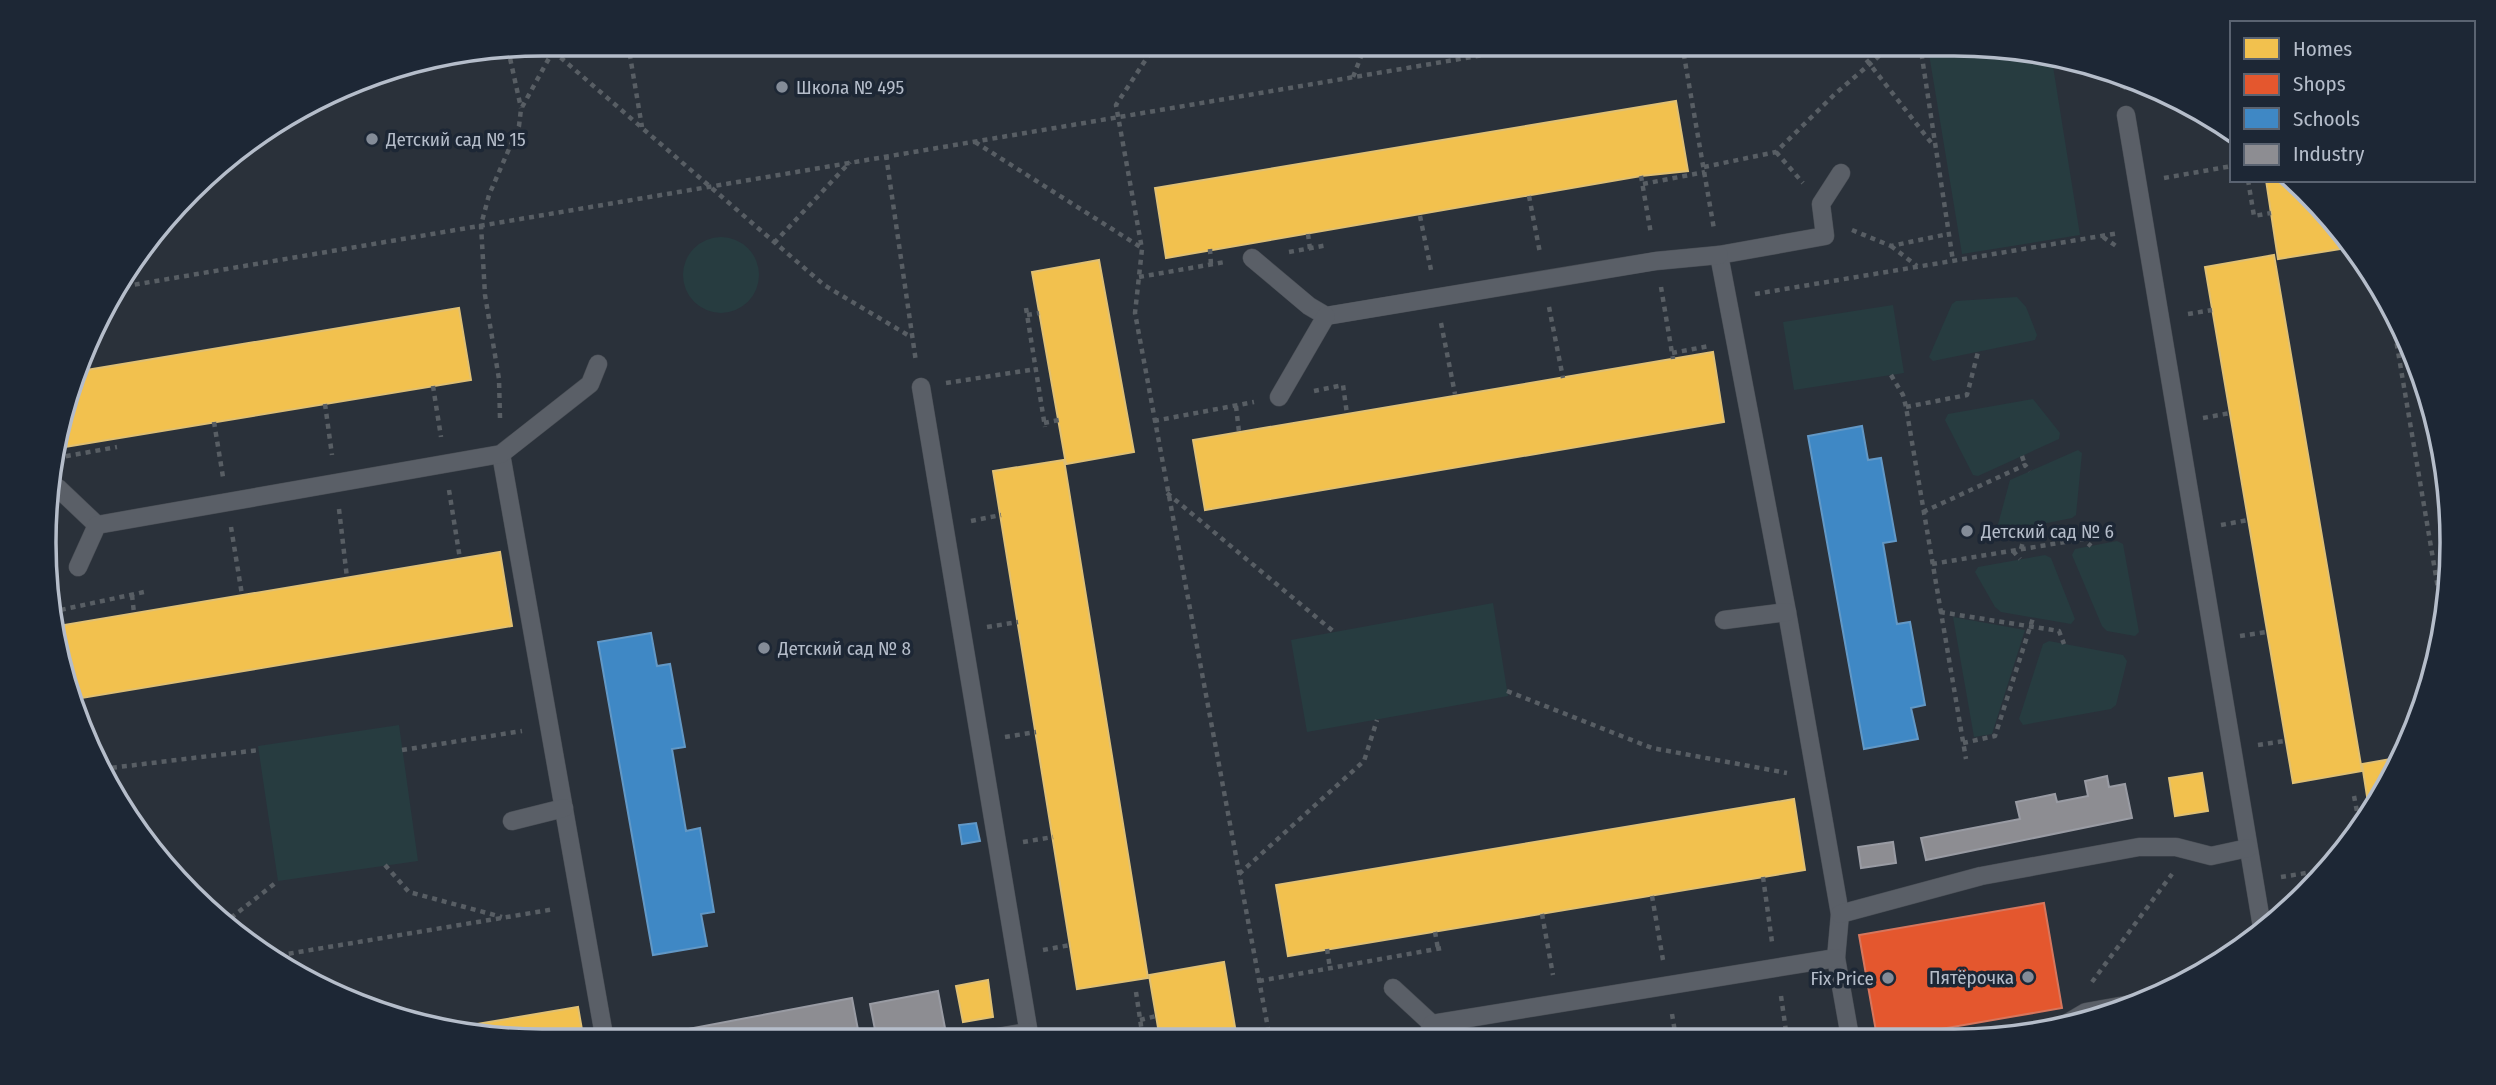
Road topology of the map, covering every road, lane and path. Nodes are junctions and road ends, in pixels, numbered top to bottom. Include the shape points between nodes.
1 (550, 56) edge
2 (559, 56) edge
3 (630, 56) edge
4 (1148, 56) edge
5 (1361, 56) edge
6 (1477, 56) edge
7 (1684, 56) edge
8 (1864, 56) edge
9 (1879, 56) edge
10 (1922, 56) edge
11 (510, 57) edge
12 (1870, 64) junction
13 (1353, 77) junction
14 (2124, 87) edge
15 (2123, 90) dead end
16 (521, 109) junction
17 (2126, 115) dead end
18 (1118, 116) junction
19 (642, 128) junction
20 (974, 142) junction
21 (1933, 146) junction
22 (1776, 152) junction
23 (886, 155) junction
24 (851, 161) junction
25 (2230, 166) edge
26 (1704, 170) junction
27 (1841, 173) dead end
28 (2137, 182) junction
29 (2248, 182) edge
30 (1643, 184) dead end
31 (708, 187) junction
32 (1822, 211) junction
33 (2271, 213) dead end
34 (481, 225) junction
35 (2145, 229) junction
36 (1308, 234) dead end
37 (1948, 234) junction
38 (774, 243) junction
39 (1891, 246) junction
40 (1142, 248) junction
41 (1310, 248) dead end
42 (1210, 249) dead end
43 (1719, 255) junction
44 (1252, 258) dead end
45 (1953, 261) junction
46 (1211, 265) dead end
47 (1917, 267) junction
48 (129, 286) edge
49 (1727, 298) junction
50 (1026, 308) dead end
51 (1039, 313) dead end
52 (1027, 316) junction
53 (1326, 316) junction
54 (911, 337) junction
55 (2396, 340) edge
56 (1735, 341) junction
57 (1978, 352) dead end
58 (1672, 353) dead end
59 (598, 364) dead end
60 (1036, 369) junction
61 (1891, 375) dead end
62 (921, 387) junction
63 (1279, 397) dead end
64 (1236, 406) dead end
65 (1906, 407) junction
66 (1059, 421) dead end
67 (1240, 432) dead end
68 (104, 441) dead end
69 (117, 447) dead end
70 (104, 449) junction
71 (501, 454) junction
72 (2022, 456) dead end
73 (64, 457) edge
74 (2025, 465) junction
75 (2030, 471) dead end
76 (59, 489) edge
77 (1166, 493) junction
78 (1923, 512) junction
79 (97, 525) junction
80 (2027, 527) dead end
81 (2091, 546) dead end
82 (2021, 549) junction
83 (2012, 551) junction
84 (2020, 559) dead end
85 (1932, 564) junction
86 (78, 567) dead end
87 (2438, 587) edge
88 (144, 592) dead end
89 (132, 594) junction
90 (61, 610) edge
91 (1940, 611) junction
92 (1787, 612) junction
93 (134, 613) dead end
94 (2033, 618) dead end
95 (1724, 620) dead end
96 (2030, 626) junction
97 (1334, 632) dead end
98 (2063, 644) dead end
99 (1507, 691) dead end
100 (1377, 720) dead end
101 (548, 726) junction
102 (1963, 743) junction
103 (259, 750) dead end
104 (402, 750) dead end
105 (1966, 759) dead end
106 (111, 768) edge
107 (1815, 778) junction
108 (2354, 796) dead end
109 (564, 808) junction
110 (2357, 812) edge
111 (512, 821) dead end
112 (2248, 848) junction
113 (2190, 851) junction
114 (385, 865) dead end
115 (2311, 872) edge
116 (1239, 874) junction
117 (278, 881) dead end
118 (2254, 882) junction
119 (580, 904) junction
120 (1840, 914) junction
121 (232, 917) edge
122 (504, 917) junction
123 (2261, 919) edge
124 (1435, 932) dead end
125 (1327, 949) dead end
126 (284, 954) edge
127 (1836, 958) junction
128 (1330, 968) junction
129 (1259, 981) junction
130 (1393, 988) dead end
131 (1136, 992) dead end
132 (2086, 1010) edge
133 (1156, 1016) dead end
134 (1140, 1020) junction
135 (603, 1029) edge
136 (1028, 1029) edge
137 (1141, 1029) edge
138 (1268, 1029) edge
139 (1427, 1029) edge
140 (1440, 1029) edge
141 (1849, 1029) edge

1 - 16 path
2 - 19 path
3 - 19 path
4 - 18 path via 1116,105
5 - 13 path
6 - 13 path
7 - 26 path
8 - 12 path
9 - 12 path
10 - 21 path
11 - 16 path
12 - 21 path
12 - 22 path
13 - 18 path
14 - 15 path
16 - 34 path via 519,126
17 - 28 lane
18 - 20 path
18 - 40 path
19 - 31 path
20 - 23 path
20 - 40 path
21 - 37 path
22 - 26 path
22 - 32 path
23 - 24 path
23 - 54 path
24 - 31 path
24 - 38 path
25 - 28 path
26 - 30 path
26 - 43 path
27 - 32 lane
28 - 35 lane
29 - 33 path via 2254,216
31 - 34 path
31 - 38 path
32 - 39 path
32 - 43 lane via 1825,236
34 - 48 path
34 - 71 path via 485,295 499,379
35 - 45 path
35 - 112 lane
36 - 41 path
37 - 39 path
37 - 45 path
38 - 54 path via 824,285
39 - 47 path
40 - 77 path via 1135,313
42 - 46 path
43 - 49 lane
43 - 53 lane via 1656,261
44 - 53 lane
45 - 47 path
47 - 49 path
49 - 56 lane
50 - 52 path
51 - 52 path
52 - 60 path
53 - 63 lane
54 - 62 path
55 - 87 path
56 - 58 path
56 - 92 lane
57 - 65 path via 1967,395
59 - 71 lane via 590,384
60 - 62 path
60 - 66 path via 1044,425
61 - 65 path
62 - 136 lane
64 - 67 path
65 - 78 path
68 - 70 path
69 - 70 path
70 - 73 path
71 - 79 lane
71 - 101 lane
72 - 74 path
74 - 75 path
74 - 78 path
76 - 79 lane
77 - 97 path
77 - 116 path
78 - 85 path
79 - 86 lane
80 - 82 path
81 - 82 path via 2083,539
82 - 83 path
83 - 84 path
83 - 85 path
85 - 91 path
88 - 89 path
89 - 90 path
89 - 93 path
91 - 96 path
91 - 102 path
92 - 95 lane
92 - 107 lane
94 - 96 path
96 - 98 path via 2059,631
96 - 102 path via 1995,736
99 - 107 path via 1652,748
100 - 116 path via 1364,761
101 - 104 path
101 - 109 lane
102 - 105 path
103 - 106 path
107 - 120 lane
108 - 110 path
109 - 111 lane
109 - 119 lane
112 - 113 lane via 2211,856
112 - 118 lane
113 - 120 lane via 2139,846 1981,876
113 - 132 path via 2083,994
114 - 122 path via 409,892
115 - 118 path
116 - 129 path
117 - 121 path
118 - 123 lane
119 - 122 path
119 - 135 lane
120 - 127 lane
122 - 126 path
124 - 128 path via 1440,948
125 - 128 path
127 - 140 lane
127 - 141 lane
128 - 129 path
129 - 138 path
130 - 139 lane
131 - 134 path
133 - 134 path
134 - 137 path

